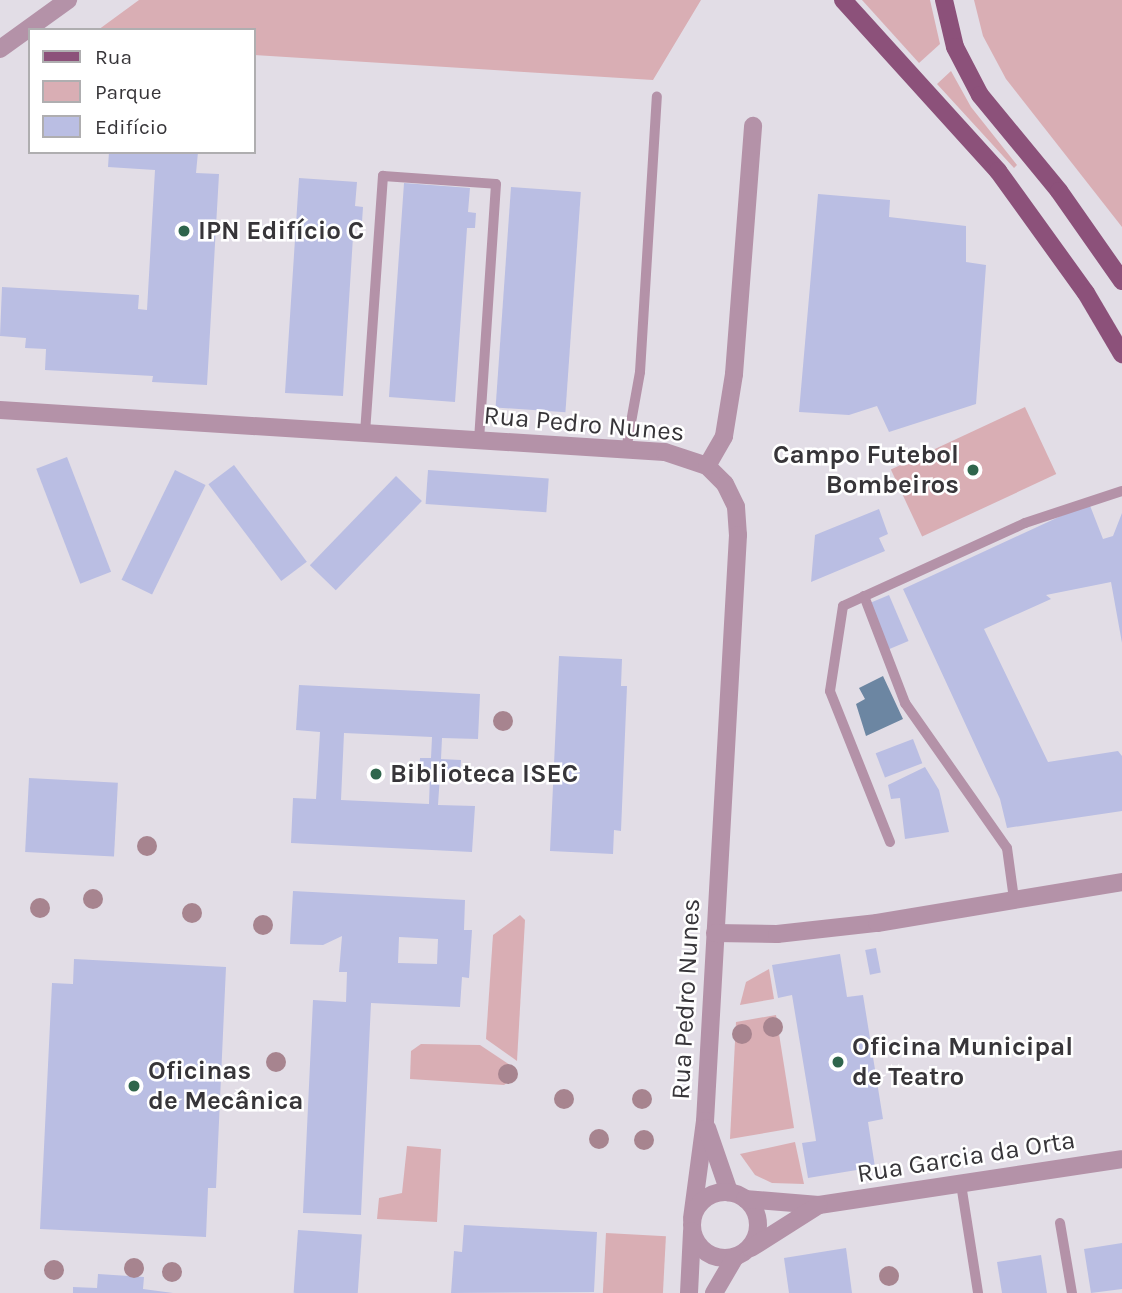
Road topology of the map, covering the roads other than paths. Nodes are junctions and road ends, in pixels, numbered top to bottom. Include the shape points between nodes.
1 (68, 0) edge
2 (843, 0) edge
3 (944, 0) edge
4 (29, 28) edge
5 (28, 29) edge
6 (0, 49) edge
7 (657, 97) dead end
8 (753, 126) dead end
9 (1122, 281) edge
10 (1122, 354) edge
11 (0, 410) edge
12 (365, 433) junction
13 (479, 440) junction
14 (625, 450) junction
15 (707, 466) junction
16 (1122, 491) edge
17 (864, 596) junction
18 (890, 842) dead end
19 (1122, 882) edge
20 (1014, 900) junction
21 (715, 933) junction
22 (705, 1121) junction
23 (1122, 1159) edge
24 (961, 1184) junction
25 (737, 1195) junction
26 (819, 1205) junction
27 (1060, 1223) dead end
28 (692, 1224) junction
29 (742, 1253) junction
30 (689, 1293) edge
31 (714, 1293) edge
32 (978, 1293) edge
33 (1072, 1293) edge

1 - 4 street
2 - 10 main road via 999,171 1079,283
3 - 9 main road via 955,47 981,95 1059,191
5 - 6 street
7 - 14 lane via 640,372
8 - 15 street via 734,374 724,436
11 - 12 street, Rua Pedro Nunes
12 - 13 street, Rua Pedro Nunes
12 - 13 lane via 383,176 496,184
13 - 14 street, Rua Pedro Nunes
14 - 15 street, Rua Pedro Nunes via 664,453
15 - 21 street, Rua Pedro Nunes via 725,484 736,507 738,535
16 - 17 lane via 1025,523
17 - 18 lane via 843,606 830,691
17 - 20 lane via 905,703 1007,848
19 - 20 street
20 - 21 street via 877,923 777,934
21 - 22 street, Rua Pedro Nunes
22 - 25 street, Rua Pedro Nunes
22 - 28 street, Rua Pedro Nunes
23 - 24 street, Rua Garcia da Orta
24 - 26 street, Rua Garcia da Orta
24 - 32 lane
25 - 26 street, Rua Garcia da Orta
25 - 28 street via 702,1201
25 - 29 street, Rua Pedro Nunes via 758,1220
26 - 29 street, Rua Garcia da Orta
27 - 33 lane
28 - 29 street via 703,1251 712,1256
28 - 30 street, Rua Pedro Nunes
29 - 31 street, Rua Pedro Nunes

